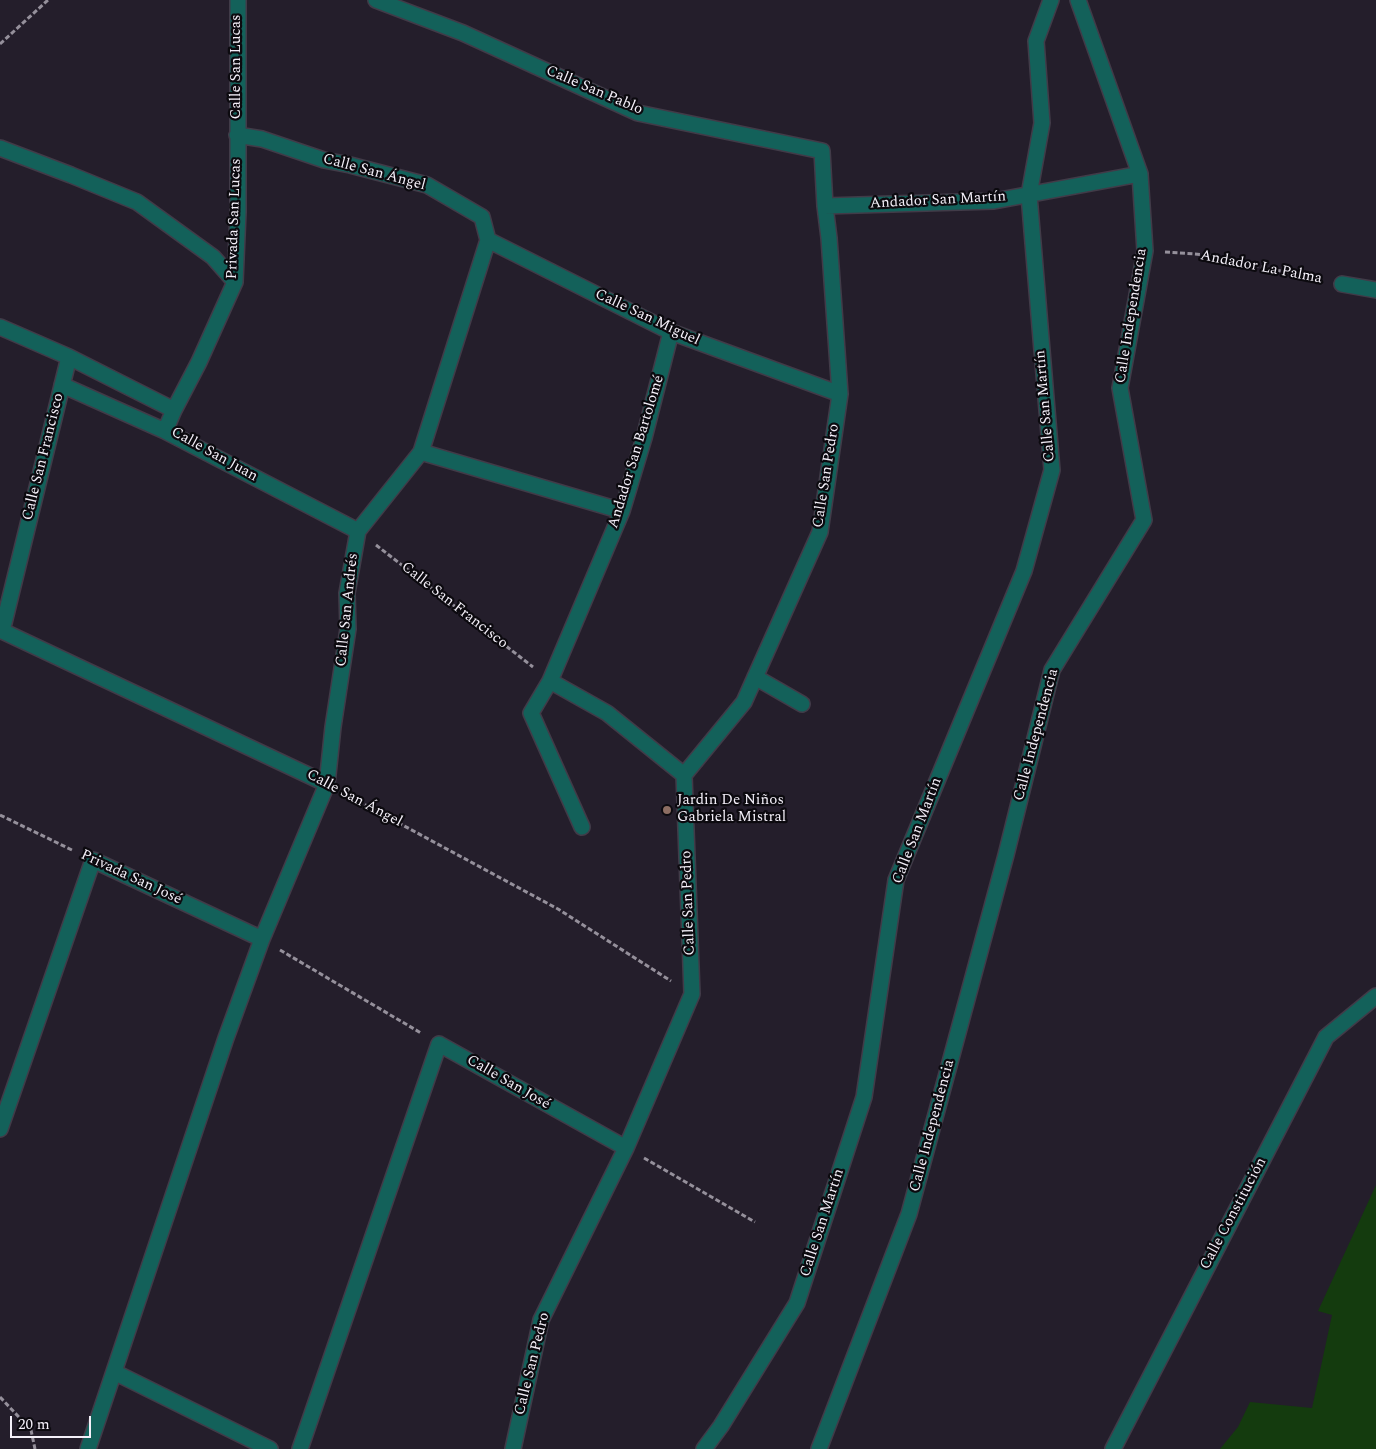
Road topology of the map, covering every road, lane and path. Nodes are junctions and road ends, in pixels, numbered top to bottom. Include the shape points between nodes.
1 (48, 0) edge
2 (238, 0) edge
3 (376, 0) edge
4 (1051, 0) edge
5 (1078, 0) edge
6 (0, 44) edge
7 (237, 135) junction
8 (0, 148) edge
9 (822, 151) joint
10 (1140, 174) junction
11 (1029, 195) junction
12 (825, 206) junction
13 (488, 240) junction
14 (1145, 251) junction
15 (234, 282) junction
16 (1342, 284) joint
17 (1376, 290) edge
18 (0, 326) edge
19 (671, 332) junction
20 (69, 358) junction
21 (62, 385) junction
22 (840, 394) junction
23 (174, 410) junction
24 (165, 431) junction
25 (421, 452) junction
26 (622, 511) junction
27 (358, 531) junction
28 (1, 631) edge
29 (755, 677) junction
30 (550, 681) junction
31 (802, 704) dead end
32 (684, 775) junction
33 (327, 784) junction
34 (0, 815) edge
35 (582, 828) dead end
36 (92, 860) junction
37 (262, 939) junction
38 (692, 994) junction
39 (1376, 996) edge
40 (439, 1044) junction
41 (0, 1129) edge
42 (626, 1148) junction
43 (755, 1222) dead end
44 (114, 1372) junction
45 (0, 1397) edge
46 (35, 1449) edge
47 (88, 1449) edge
48 (270, 1449) edge
49 (300, 1449) edge
50 (513, 1449) edge
51 (704, 1449) edge
52 (819, 1449) edge
53 (1113, 1449) edge

1 - 6 path
2 - 7 street, Calle San Lucas
3 - 9 street, Calle San Pablo via 463,33 638,113
4 - 11 street, Calle San Martín via 1036,41 1042,123
5 - 10 street, Calle Independencia
7 - 13 street, Calle San Ángel via 262,138 324,160 427,185 482,217
7 - 15 street, Privada San Lucas via 238,212
8 - 15 street via 137,202 213,257
9 - 12 street, Calle San Pedro
10 - 11 street, Andador San Martín
10 - 14 street, Calle Independencia
11 - 12 street, Andador San Martín via 994,201
11 - 51 street, Calle San Martín via 1052,470 1024,571 896,880 864,1096 797,1303
12 - 22 street, Calle San Pedro
13 - 19 street, Calle San Miguel
13 - 25 street, Calle San Andrés
14 - 16 path, Andador La Palma via 1209,255
14 - 52 street, Calle Independencia via 1120,388 1144,520 1052,670 1006,855 909,1214
15 - 23 street, Privada San Lucas
16 - 17 street, Andador La Palma
18 - 20 street
19 - 22 street, Calle San Miguel
19 - 26 street, Andador San Bartolomé
20 - 21 street, Calle San Francisco
20 - 23 street, Calle San Juan
21 - 24 street
21 - 28 street, Calle San Francisco
22 - 29 street, Calle San Pedro via 820,532
23 - 24 street, Calle San Juan
24 - 27 street, Calle San Juan
25 - 26 street
25 - 27 street, Calle San Andrés
26 - 30 street, Andador San Bartolomé
27 - 30 path, Calle San Francisco
27 - 33 street, Calle San Andrés via 347,593 348,629
28 - 33 street, Calle San Ángel
29 - 31 street
29 - 32 street, Calle San Pedro via 744,702
30 - 32 street via 607,713
30 - 35 street, Andador San Bartolomé via 531,713
32 - 38 street, Calle San Pedro
33 - 37 street, Calle San Andrés
33 - 38 path, Calle San Ángel via 558,909
34 - 36 path, Privada San José
36 - 37 street, Privada San José
36 - 41 street
37 - 40 path
37 - 44 street, Calle San Andrés
38 - 42 street, Calle San Pedro
39 - 53 street, Calle Constitución via 1326,1037
40 - 42 street, Calle San José
40 - 49 street
42 - 43 path
42 - 50 street, Calle San Pedro via 542,1320
44 - 47 street, Calle San Andrés
44 - 48 street
45 - 46 path via 31,1430

